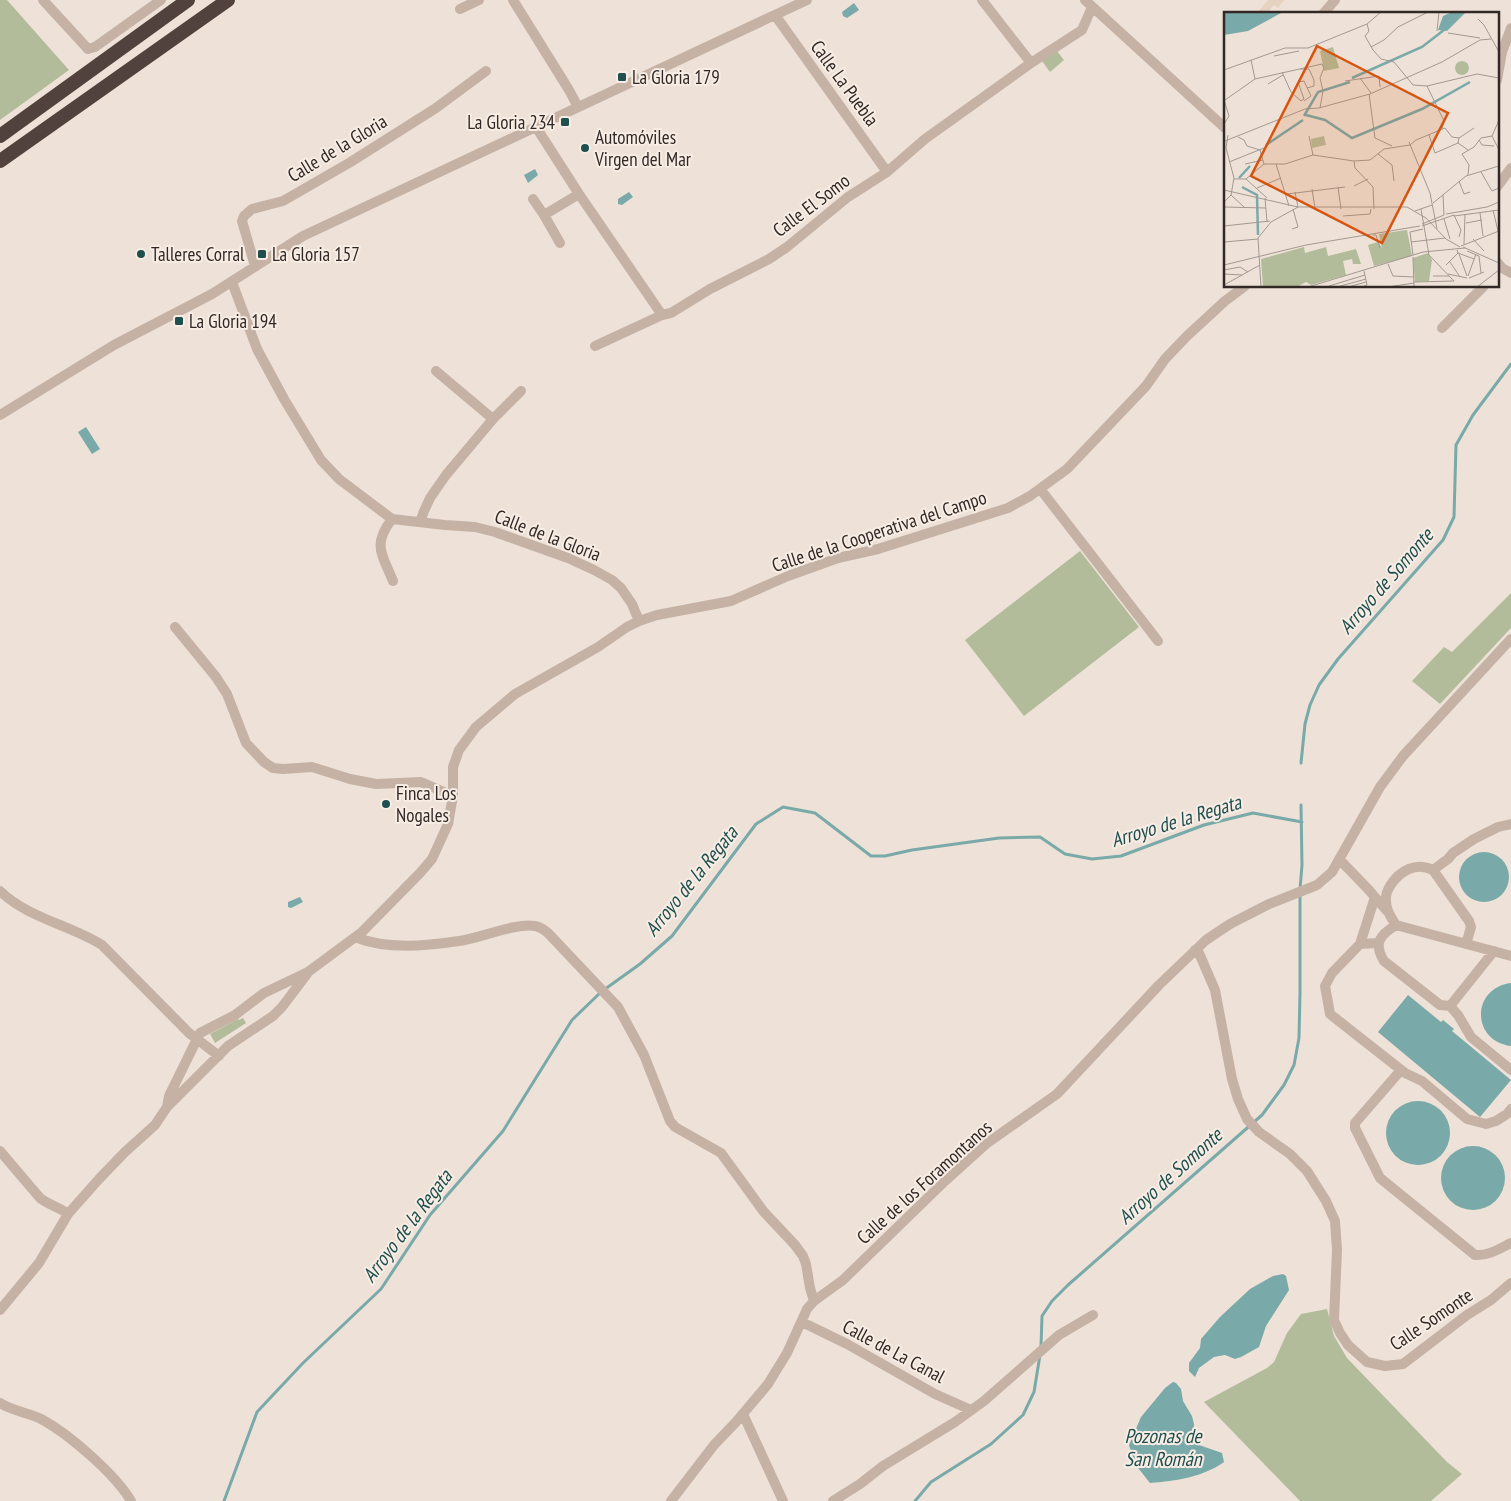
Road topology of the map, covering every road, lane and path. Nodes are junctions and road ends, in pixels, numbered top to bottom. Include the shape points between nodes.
1 (43, 0) edge
2 (161, 0) edge
3 (188, 0) edge
4 (228, 0) edge
5 (479, 0) edge
6 (514, 0) edge
7 (807, 0) edge
8 (982, 0) edge
9 (1335, 0) edge
10 (1089, 4) edge
11 (460, 9) dead end
12 (1324, 12) edge
13 (775, 15) junction
14 (1511, 28) edge
15 (1031, 63) junction
16 (486, 70) dead end
17 (1498, 74) edge
18 (578, 107) junction
19 (1224, 126) edge
20 (536, 127) junction
21 (0, 136) edge
22 (0, 161) edge
23 (1511, 168) edge
24 (887, 172) junction
25 (1498, 186) edge
26 (579, 194) junction
27 (533, 200) dead end
28 (544, 215) junction
29 (560, 243) dead end
30 (255, 266) junction
31 (232, 282) junction
32 (1242, 288) edge
33 (1482, 288) edge
34 (662, 316) junction
35 (1442, 328) dead end
36 (595, 346) dead end
37 (436, 372) dead end
38 (521, 391) dead end
39 (0, 415) edge
40 (493, 419) junction
41 (1040, 490) junction
42 (392, 519) junction
43 (420, 522) junction
44 (393, 581) dead end
45 (639, 621) junction
46 (174, 627) dead end
47 (1511, 639) edge
48 (1158, 641) dead end
49 (452, 796) junction
50 (1511, 824) edge
51 (1339, 859) junction
52 (1433, 870) junction
53 (0, 891) edge
54 (1375, 897) junction
55 (1387, 912) junction
56 (1396, 925) junction
57 (356, 937) junction
58 (1378, 943) junction
59 (1360, 944) junction
60 (1466, 944) junction
61 (1195, 950) junction
62 (1494, 951) junction
63 (1511, 956) edge
64 (308, 972) junction
65 (1450, 1006) junction
66 (196, 1039) junction
67 (219, 1056) junction
68 (1401, 1070) junction
69 (1511, 1070) edge
70 (167, 1107) junction
71 (1511, 1108) edge
72 (0, 1151) edge
73 (68, 1214) junction
74 (1511, 1243) edge
75 (1511, 1283) edge
76 (814, 1301) junction
77 (0, 1310) edge
78 (1093, 1315) dead end
79 (801, 1323) junction
80 (0, 1403) edge
81 (971, 1410) junction
82 (743, 1414) junction
83 (131, 1501) edge
84 (670, 1501) edge
85 (783, 1501) edge
86 (833, 1501) edge

1 - 2 street via 88,49 100,44
3 - 21 highway
4 - 22 highway
5 - 11 street
6 - 18 street
7 - 13 street
8 - 15 street
9 - 12 street
10 - 15 street, Calle El Somo via 1082,30
10 - 19 street
13 - 18 street
13 - 24 street, Calle La Puebla
14 - 17 street
15 - 24 street, Calle El Somo via 925,139
16 - 30 street, Calle de la Gloria via 436,108 349,163 283,201 252,209 242,221
18 - 20 street
20 - 26 street
20 - 30 street via 323,226
23 - 25 street
24 - 34 street, Calle El Somo via 848,197 769,258
26 - 28 street
26 - 34 street
27 - 28 street
28 - 29 street
30 - 31 street
31 - 39 street via 101,353
31 - 42 street via 257,349 321,460 339,479
32 - 41 street, Calle de la Cooperativa del Campo via 1187,336 1104,431 1067,469
33 - 35 street
34 - 36 street, Calle El Somo
37 - 40 street
38 - 40 street
40 - 43 street via 430,498
41 - 45 street, Calle de la Cooperativa del Campo via 1008,508 878,549 838,558 731,601
41 - 48 street
42 - 43 street, Calle de la Gloria
42 - 44 street via 380,543
43 - 45 street, Calle de la Gloria via 475,526 588,567 621,588
45 - 49 street via 515,694 476,727 458,750 453,767
46 - 49 street via 227,694 246,743 273,768 312,767 350,780 376,784 421,782
47 - 51 street, Calle de los Foramontanos via 1403,756 1380,787
49 - 57 street via 448,824 432,859
50 - 52 street via 1474,839
51 - 54 street
51 - 61 street, Calle de los Foramontanos via 1332,872 1311,887 1230,924
52 - 55 street via 1417,866 1399,875 1386,894
52 - 60 street via 1469,921 1471,927
53 - 66 street via 37,914 102,945
54 - 55 street
54 - 59 street
55 - 56 street
56 - 58 street via 1381,936
56 - 60 street
57 - 64 street
57 - 76 street via 378,944 412,946 460,941 518,927 541,928 618,1007 636,1038 670,1121 676,1128 721,1153 764,1212 795,1245 806,1264
58 - 59 street
58 - 65 street via 1378,953 1384,961 1440,1005
59 - 68 street via 1332,973 1325,986 1330,1014
60 - 62 street
61 - 75 street, Calle Somonte via 1215,990 1232,1079 1247,1119 1301,1166 1317,1185 1335,1222 1334,1320 1348,1344 1367,1362 1385,1366 1403,1364
61 - 76 street, Calle de los Foramontanos via 1057,1094 986,1144 843,1280
62 - 63 street
62 - 65 street
64 - 66 street via 264,993 235,1015 200,1032
64 - 67 street via 272,1016 228,1046
65 - 69 street via 1471,1037
66 - 67 street
66 - 70 street
67 - 70 street
68 - 71 street via 1422,1081 1467,1119 1486,1124 1507,1114
68 - 74 street via 1355,1123 1380,1178 1475,1255 1482,1256
70 - 73 street via 155,1125 125,1152
72 - 73 street via 40,1198
73 - 77 street via 38,1263
76 - 79 street, Calle de los Foramontanos
78 - 81 street via 1059,1334
79 - 81 street, Calle de La Canal
79 - 82 street, Calle de los Foramontanos via 768,1384
80 - 83 street via 60,1431 110,1474
81 - 86 street
82 - 84 street, Calle de los Foramontanos
82 - 85 street

